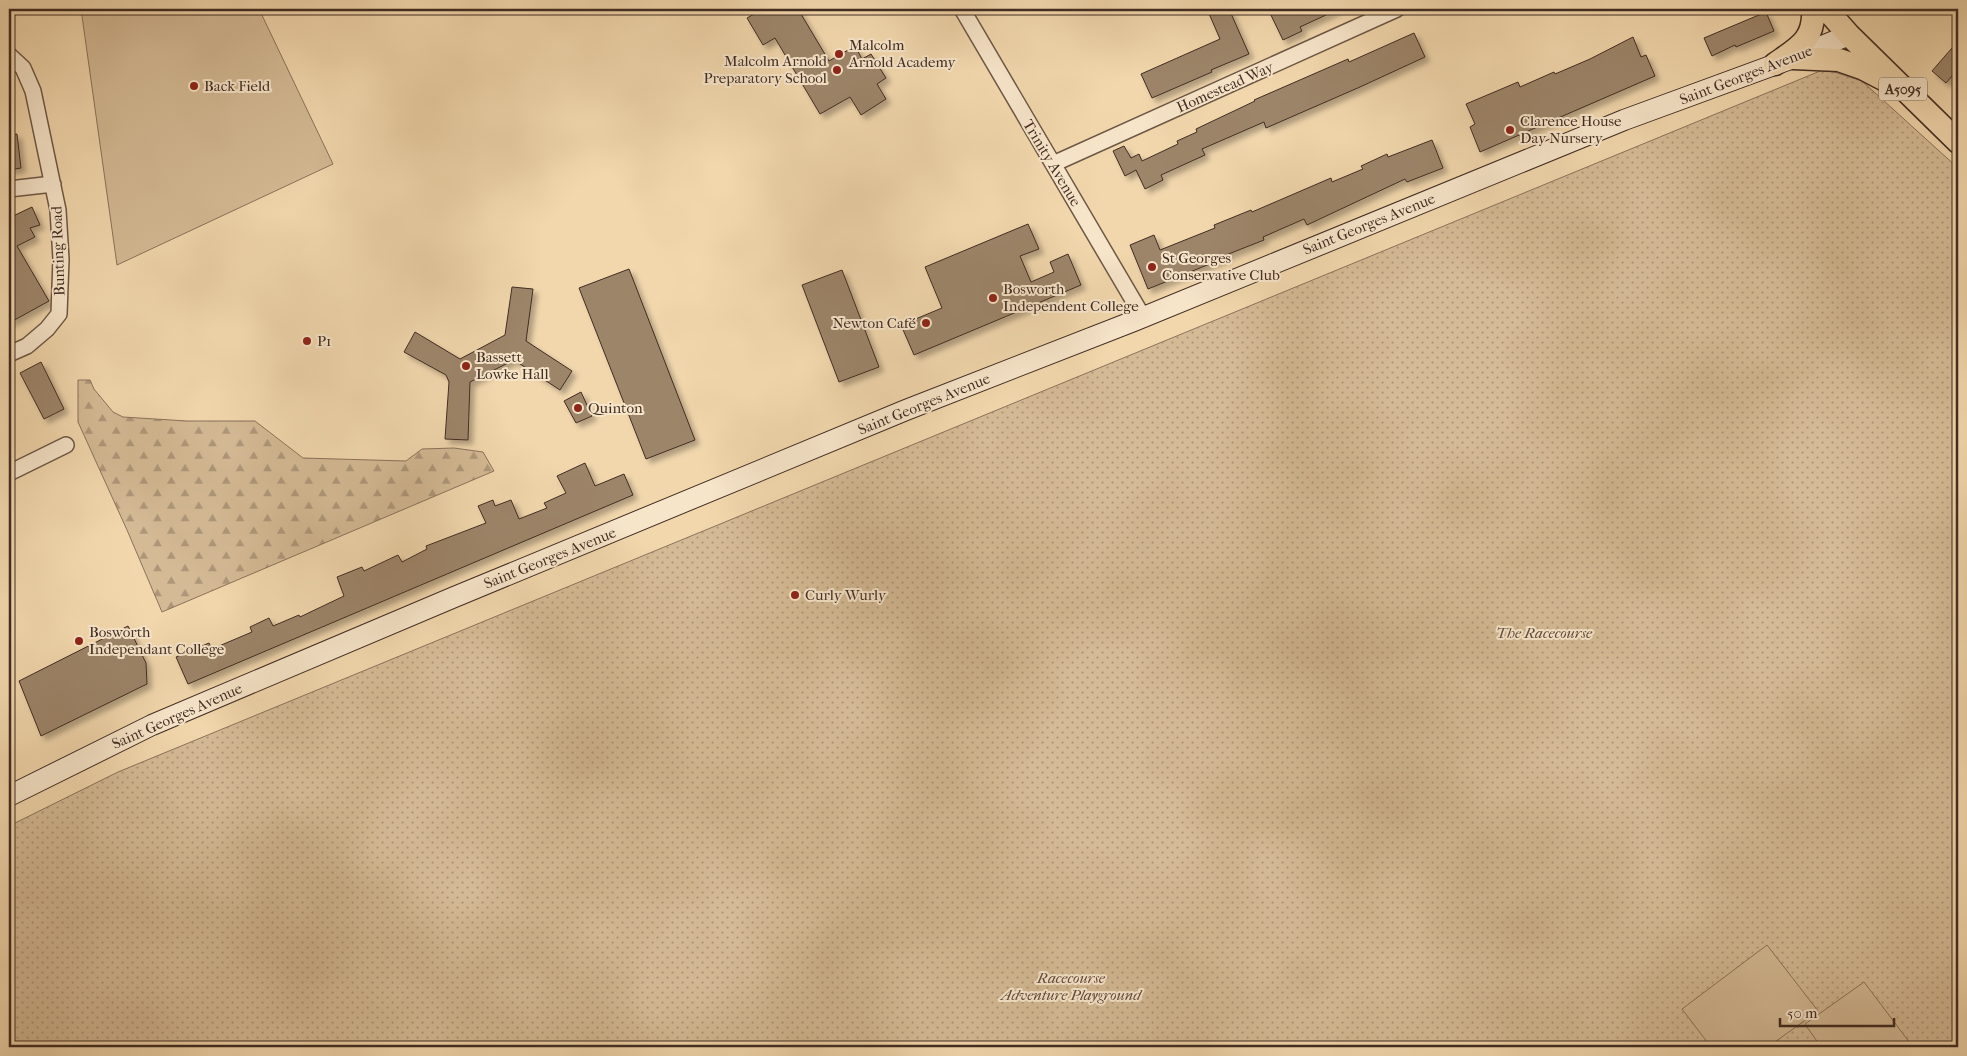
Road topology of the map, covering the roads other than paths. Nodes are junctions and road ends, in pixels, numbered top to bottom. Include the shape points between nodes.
1 (962, 9) edge
2 (1397, 9) edge
3 (1812, 9) edge
4 (1826, 9) edge
5 (1849, 35) junction
6 (9, 55) edge
7 (1784, 61) junction
8 (1907, 92) junction
9 (1958, 142) edge
10 (1053, 164) junction
11 (53, 184) junction
12 (9, 189) edge
13 (1143, 317) junction
14 (9, 354) edge
15 (66, 445) dead end
16 (9, 473) edge
17 (9, 796) edge

1 - 10 street, Trinity Avenue
2 - 10 street, Homestead Way
3 - 7 main road via 1811,33
4 - 5 main road, A5095
5 - 7 street, Saint Georges Avenue
5 - 8 main road, A5095
6 - 11 street, Bunting Road via 29,79
7 - 8 main road via 1832,59 1847,62
7 - 13 street, Saint Georges Avenue via 1624,120
8 - 9 main road, A5095
10 - 13 street, Trinity Avenue
11 - 12 street, Bunting Road
11 - 14 street, Bunting Road via 61,259 59,314 27,346
13 - 17 street, Saint Georges Avenue via 906,410 452,598 152,726
15 - 16 street

